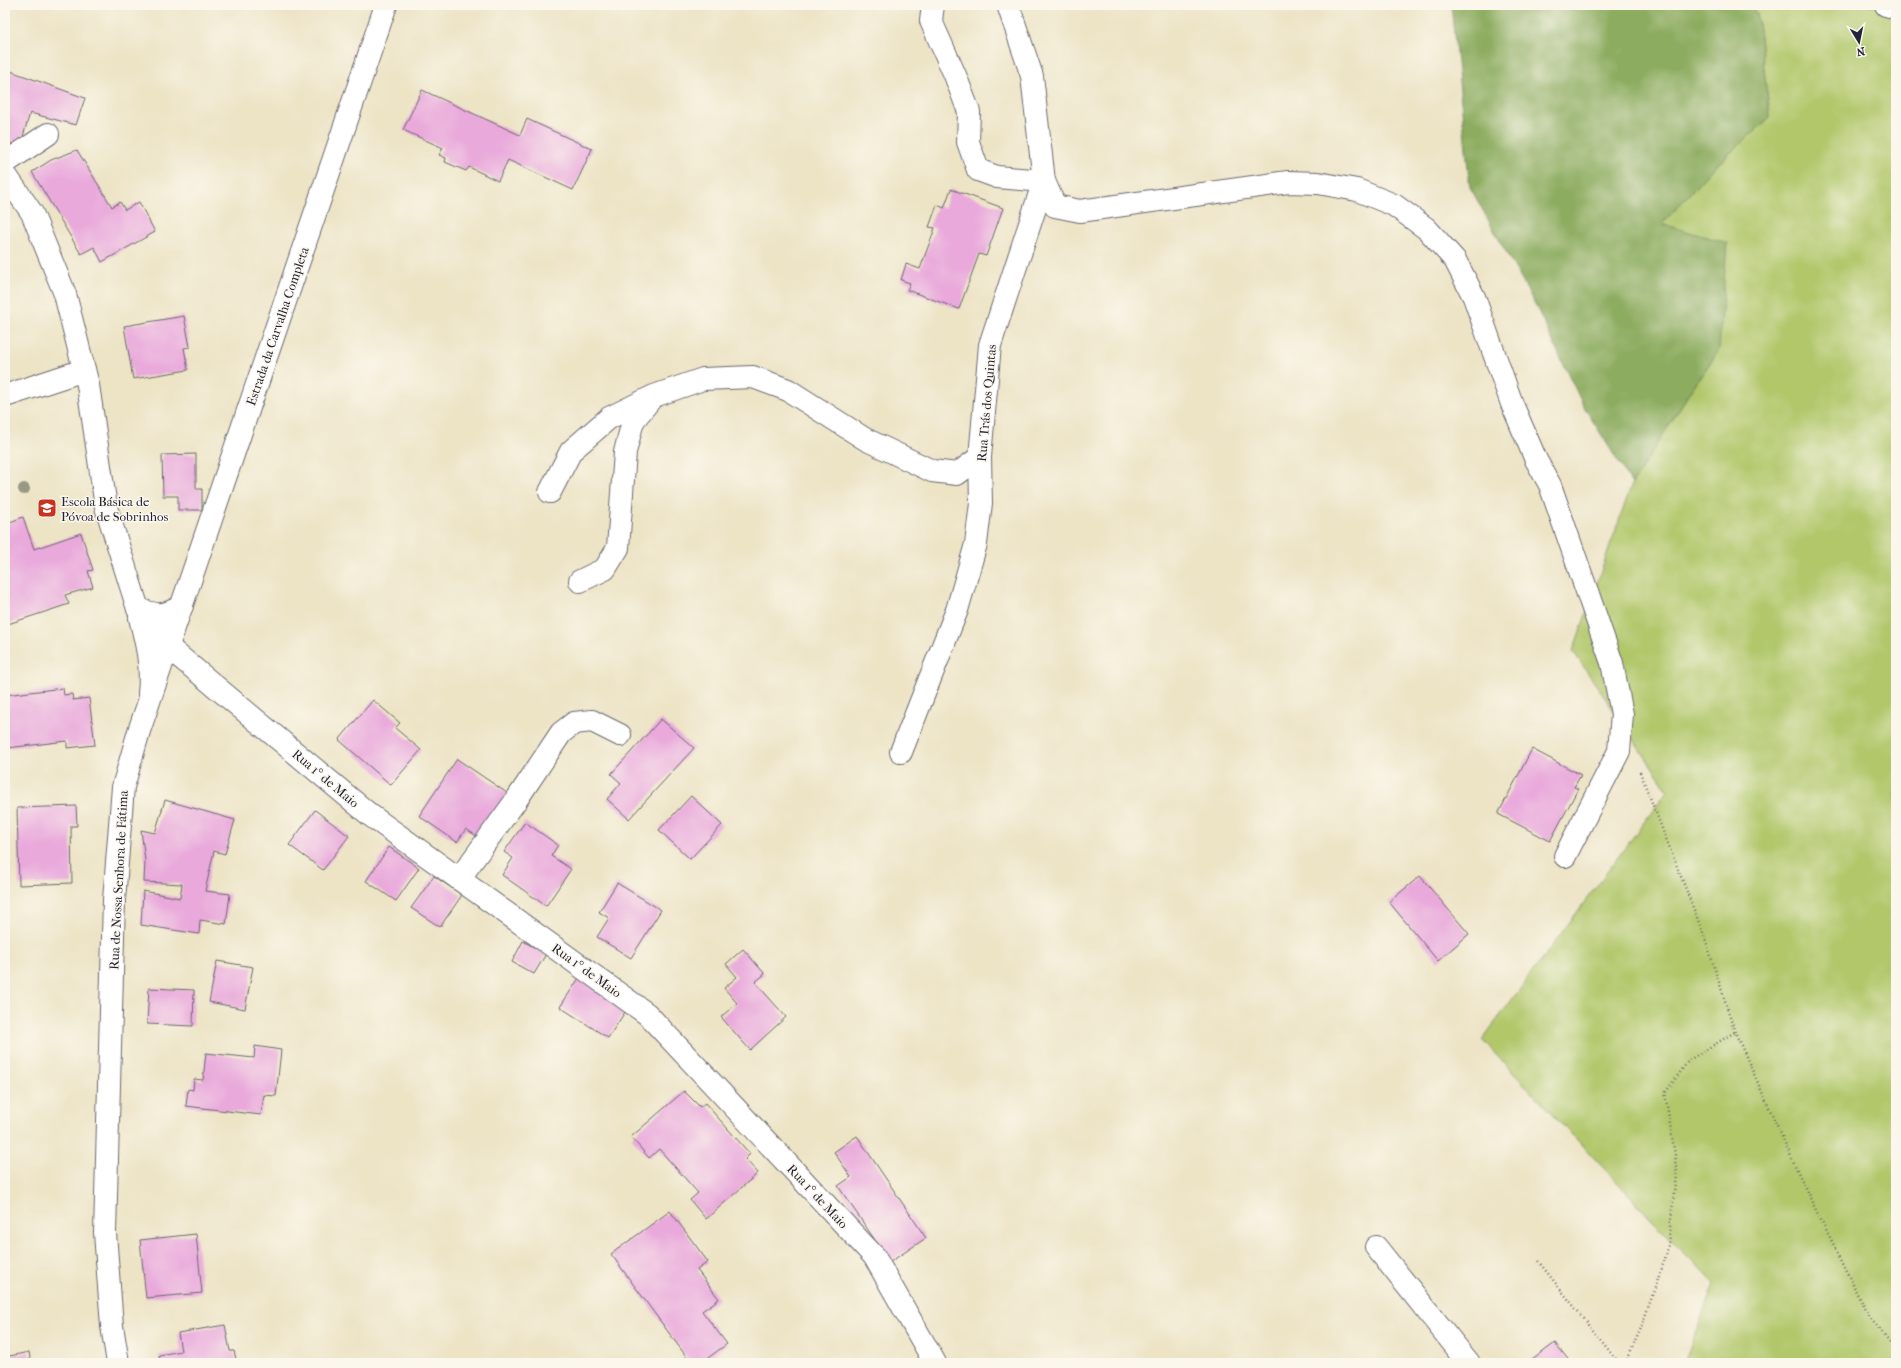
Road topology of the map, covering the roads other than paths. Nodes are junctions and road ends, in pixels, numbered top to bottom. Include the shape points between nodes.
1 (386, 5) edge
2 (933, 5) edge
3 (1008, 5) edge
4 (1886, 5) edge
5 (1896, 8) edge
6 (48, 134) dead end
7 (5, 163) edge
8 (5, 174) edge
9 (1044, 181) junction
10 (84, 370) junction
11 (5, 396) edge
12 (654, 396) junction
13 (980, 457) junction
14 (550, 492) dead end
15 (580, 581) dead end
16 (182, 606) junction
17 (138, 609) junction
18 (168, 647) junction
19 (148, 704) junction
20 (620, 735) dead end
21 (901, 752) dead end
22 (1565, 856) dead end
23 (459, 879) junction
24 (1376, 1247) dead end
25 (118, 1363) edge
26 (935, 1363) edge
27 (1469, 1363) edge

1 - 16 street, Estrada da Carvalha Completa
2 - 9 street via 931,21 969,112 968,142 978,170 997,177
3 - 9 street, Rua Trás dos Quintas via 1032,76
4 - 5 street
6 - 7 street
8 - 10 street via 32,214 65,294
9 - 13 street, Rua Trás dos Quintas via 990,345
9 - 22 street via 1055,206 1080,211 1288,182 1318,183 1357,190 1394,205 1427,229 1455,260 1474,297 1512,404 1536,460 1550,485 1612,663 1622,714 1619,751
10 - 11 street
10 - 17 street via 106,507
12 - 13 street via 703,379 753,378 788,390 865,438 932,471 957,474
12 - 14 street via 609,418 571,451
12 - 15 street via 633,421 627,446 618,548 605,569
13 - 21 street, Rua Trás dos Quintas via 981,503 976,544 957,610
16 - 17 street via 168,614 153,615
16 - 18 street, Estrada da Carvalha Completa
17 - 18 street
17 - 19 street via 149,654 151,675
18 - 19 street, Rua de Nossa Senhora de Fátima
18 - 23 street, Rua 1° de Maio via 370,815
19 - 25 street, Rua de Nossa Senhora de Fátima via 123,787 114,900 105,1233 112,1326
20 - 23 street via 592,721 574,723 561,732 517,799
23 - 26 street, Rua 1° de Maio via 647,1014 874,1256
24 - 27 street

